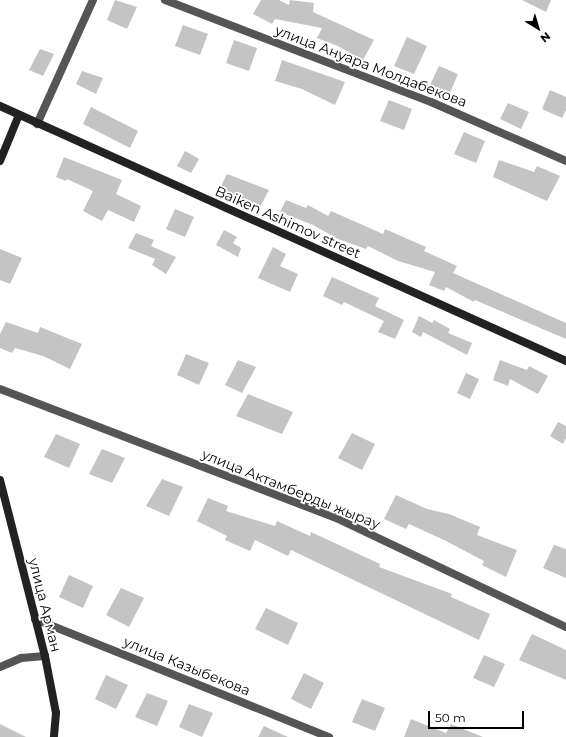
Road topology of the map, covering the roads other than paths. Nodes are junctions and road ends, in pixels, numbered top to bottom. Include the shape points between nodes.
1 (93, 0) edge
2 (165, 0) edge
3 (0, 106) edge
4 (19, 115) junction
5 (38, 124) junction
6 (0, 161) edge
7 (566, 161) edge
8 (566, 361) edge
9 (0, 389) edge
10 (0, 480) edge
11 (36, 619) junction
12 (566, 627) edge
13 (45, 656) junction
14 (0, 667) edge
15 (54, 737) edge
16 (329, 737) edge

1 - 5 street
2 - 7 street, улица Ануара Молдабекова via 431,102
3 - 4 main road, Baiken Ashimov street
4 - 5 main road, Baiken Ashimov street
4 - 6 main road
5 - 8 main road, Baiken Ashimov street
9 - 12 street, улица Актамберды жырау via 334,517
10 - 11 main road, улица Арман
11 - 13 main road, улица Арман
11 - 16 street, улица Казыбекова
13 - 14 street via 21,658
13 - 15 main road, улица Арман via 56,713

